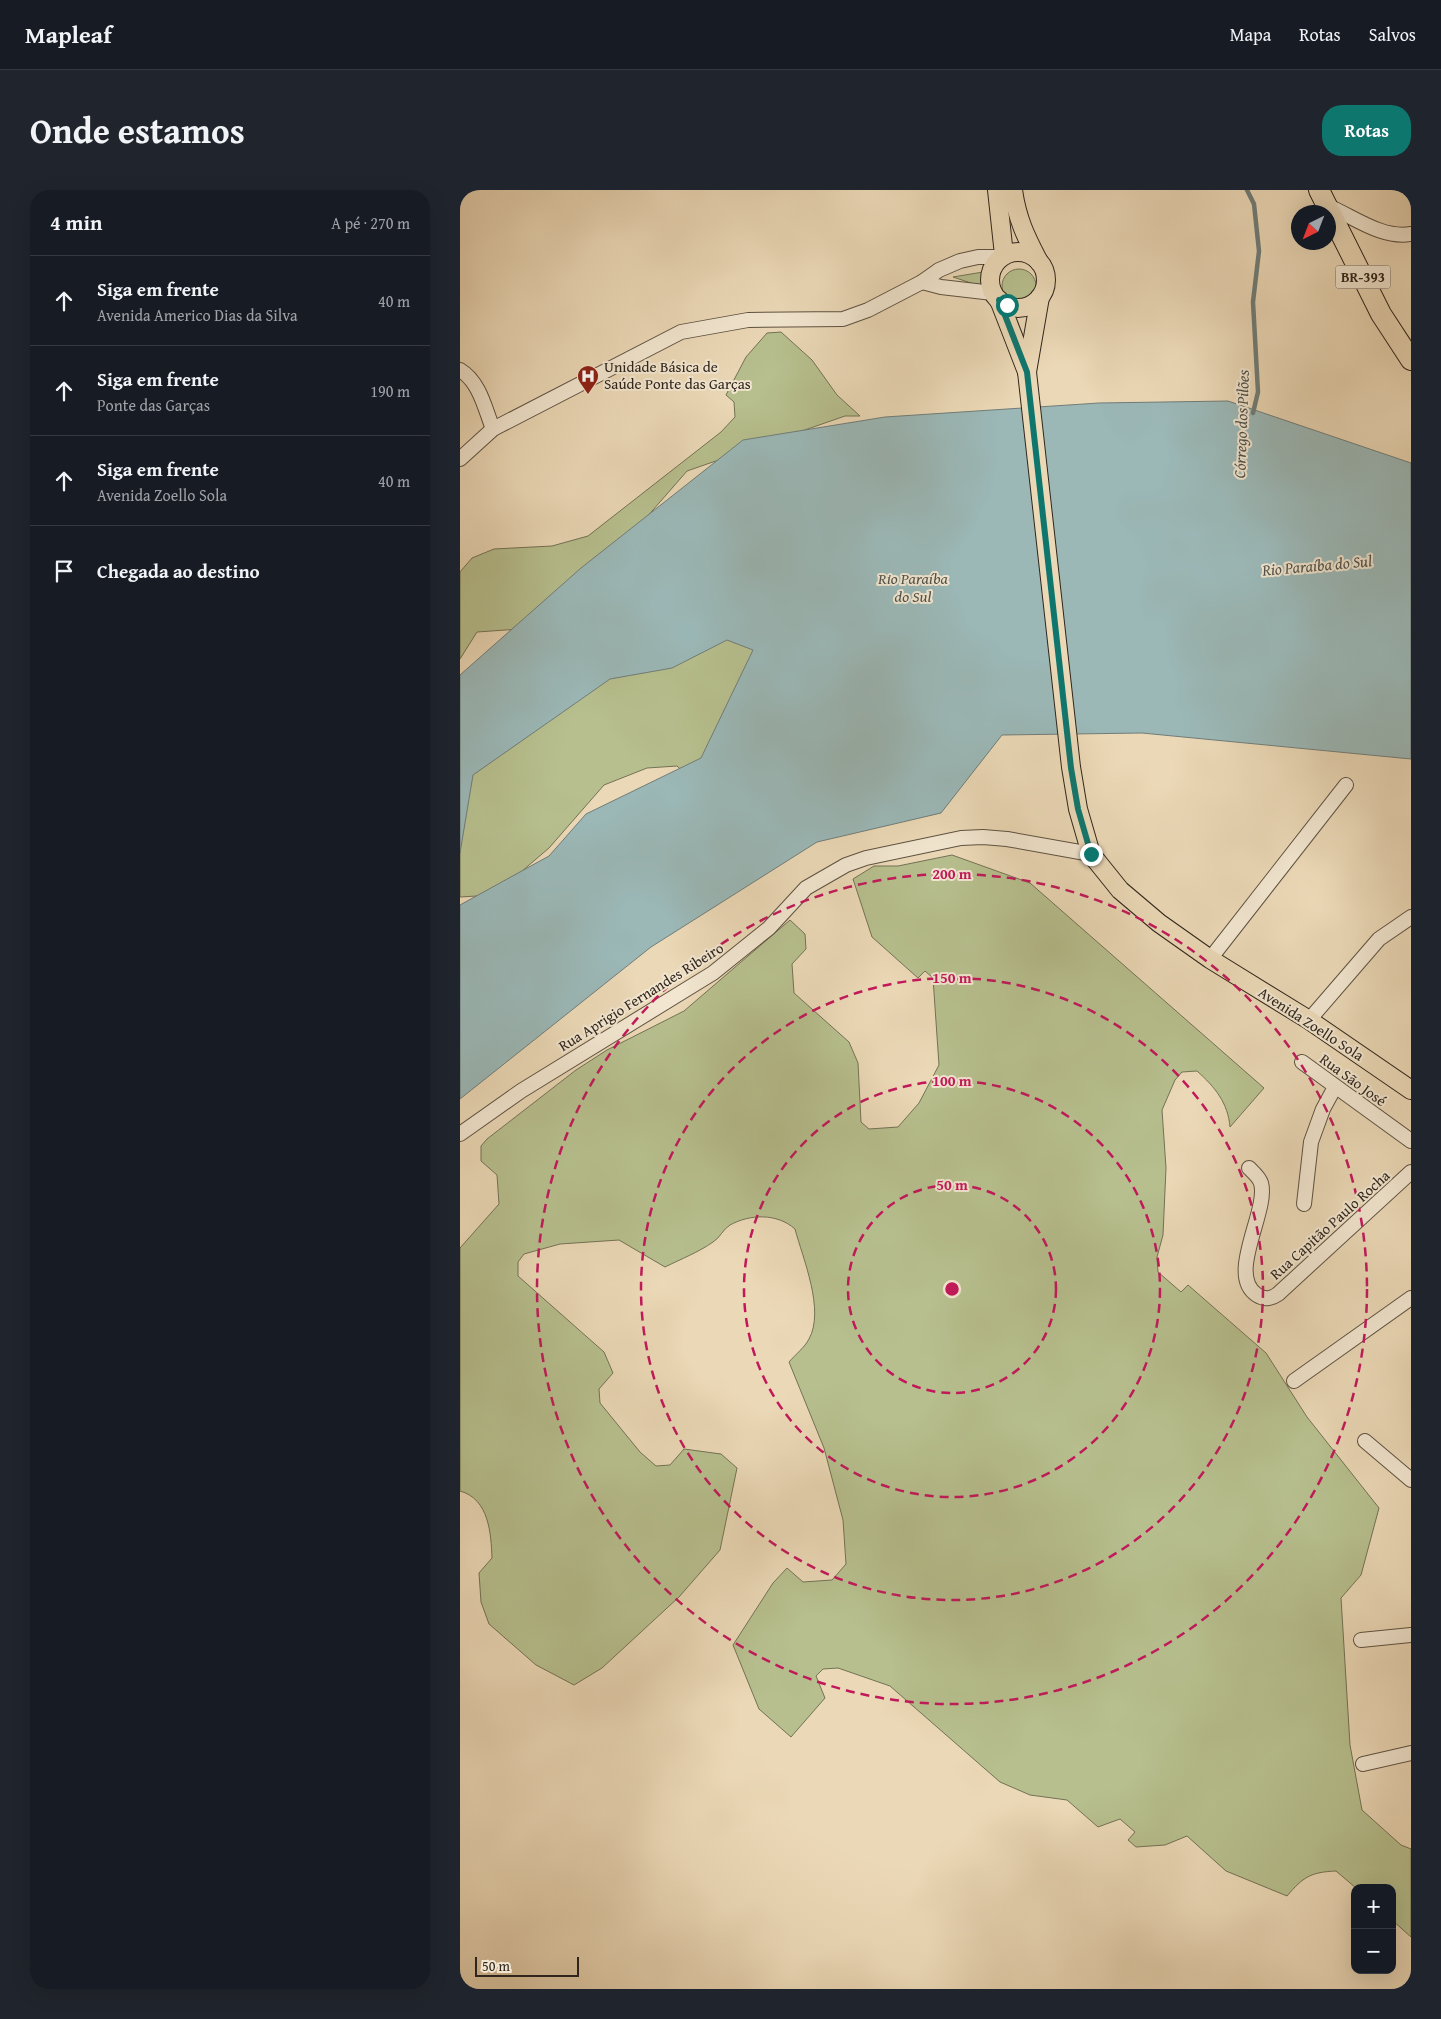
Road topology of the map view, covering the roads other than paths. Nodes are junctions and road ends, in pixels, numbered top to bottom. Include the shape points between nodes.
1 (997, 190) edge
2 (1013, 190) edge
3 (1323, 198) edge
4 (1411, 234) edge
5 (1001, 256) junction
6 (1039, 262) junction
7 (922, 282) junction
8 (996, 297) junction
9 (1040, 297) junction
10 (1411, 360) edge
11 (460, 370) edge
12 (1028, 377) junction
13 (493, 430) junction
14 (460, 459) edge
15 (1346, 785) dead end
16 (1091, 854) junction
17 (1411, 917) edge
18 (1210, 959) junction
19 (1309, 1020) junction
20 (1302, 1062) dead end
21 (1335, 1087) junction
22 (1411, 1090) edge
23 (460, 1134) edge
24 (1411, 1141) edge
25 (1249, 1168) dead end
26 (1411, 1172) edge
27 (1304, 1204) dead end
28 (1411, 1298) edge
29 (1294, 1381) dead end
30 (1365, 1441) dead end
31 (1411, 1480) edge
32 (1411, 1635) edge
33 (1361, 1640) dead end
34 (1411, 1753) edge
35 (1364, 1764) dead end

1 - 5 main road
2 - 6 main road via 1023,231
3 - 4 street via 1379,231 1392,235
3 - 10 highway, BR-393 via 1381,314
5 - 6 main road via 1024,252
5 - 7 street via 960,261
5 - 8 main road via 990,276
6 - 9 main road via 1046,280
7 - 8 street
7 - 13 street via 843,319 748,320 681,332
8 - 9 main road via 1016,308 1025,307
8 - 12 main road
9 - 12 main road
11 - 13 street via 476,385
12 - 16 main road, Avenida Zoello Sola via 1071,768
13 - 14 street
15 - 18 street
16 - 18 main road, Avenida Zoello Sola via 1120,890
16 - 23 street, Rua Aprigio Fernandes Ribeiro via 1007,839 969,838 866,858 846,865 806,888 769,928 713,973 521,1092
17 - 19 street via 1379,939
18 - 19 main road, Avenida Zoello Sola
19 - 22 main road, Avenida Zoello Sola
20 - 21 street, Rua São José
21 - 24 street, Rua São José
21 - 27 street via 1311,1142
25 - 26 street, Rua Capitão Paulo Rocha via 1261,1182 1262,1196 1246,1270 1254,1294 1263,1299 1278,1294
28 - 29 street
30 - 31 street
32 - 33 street
34 - 35 street

